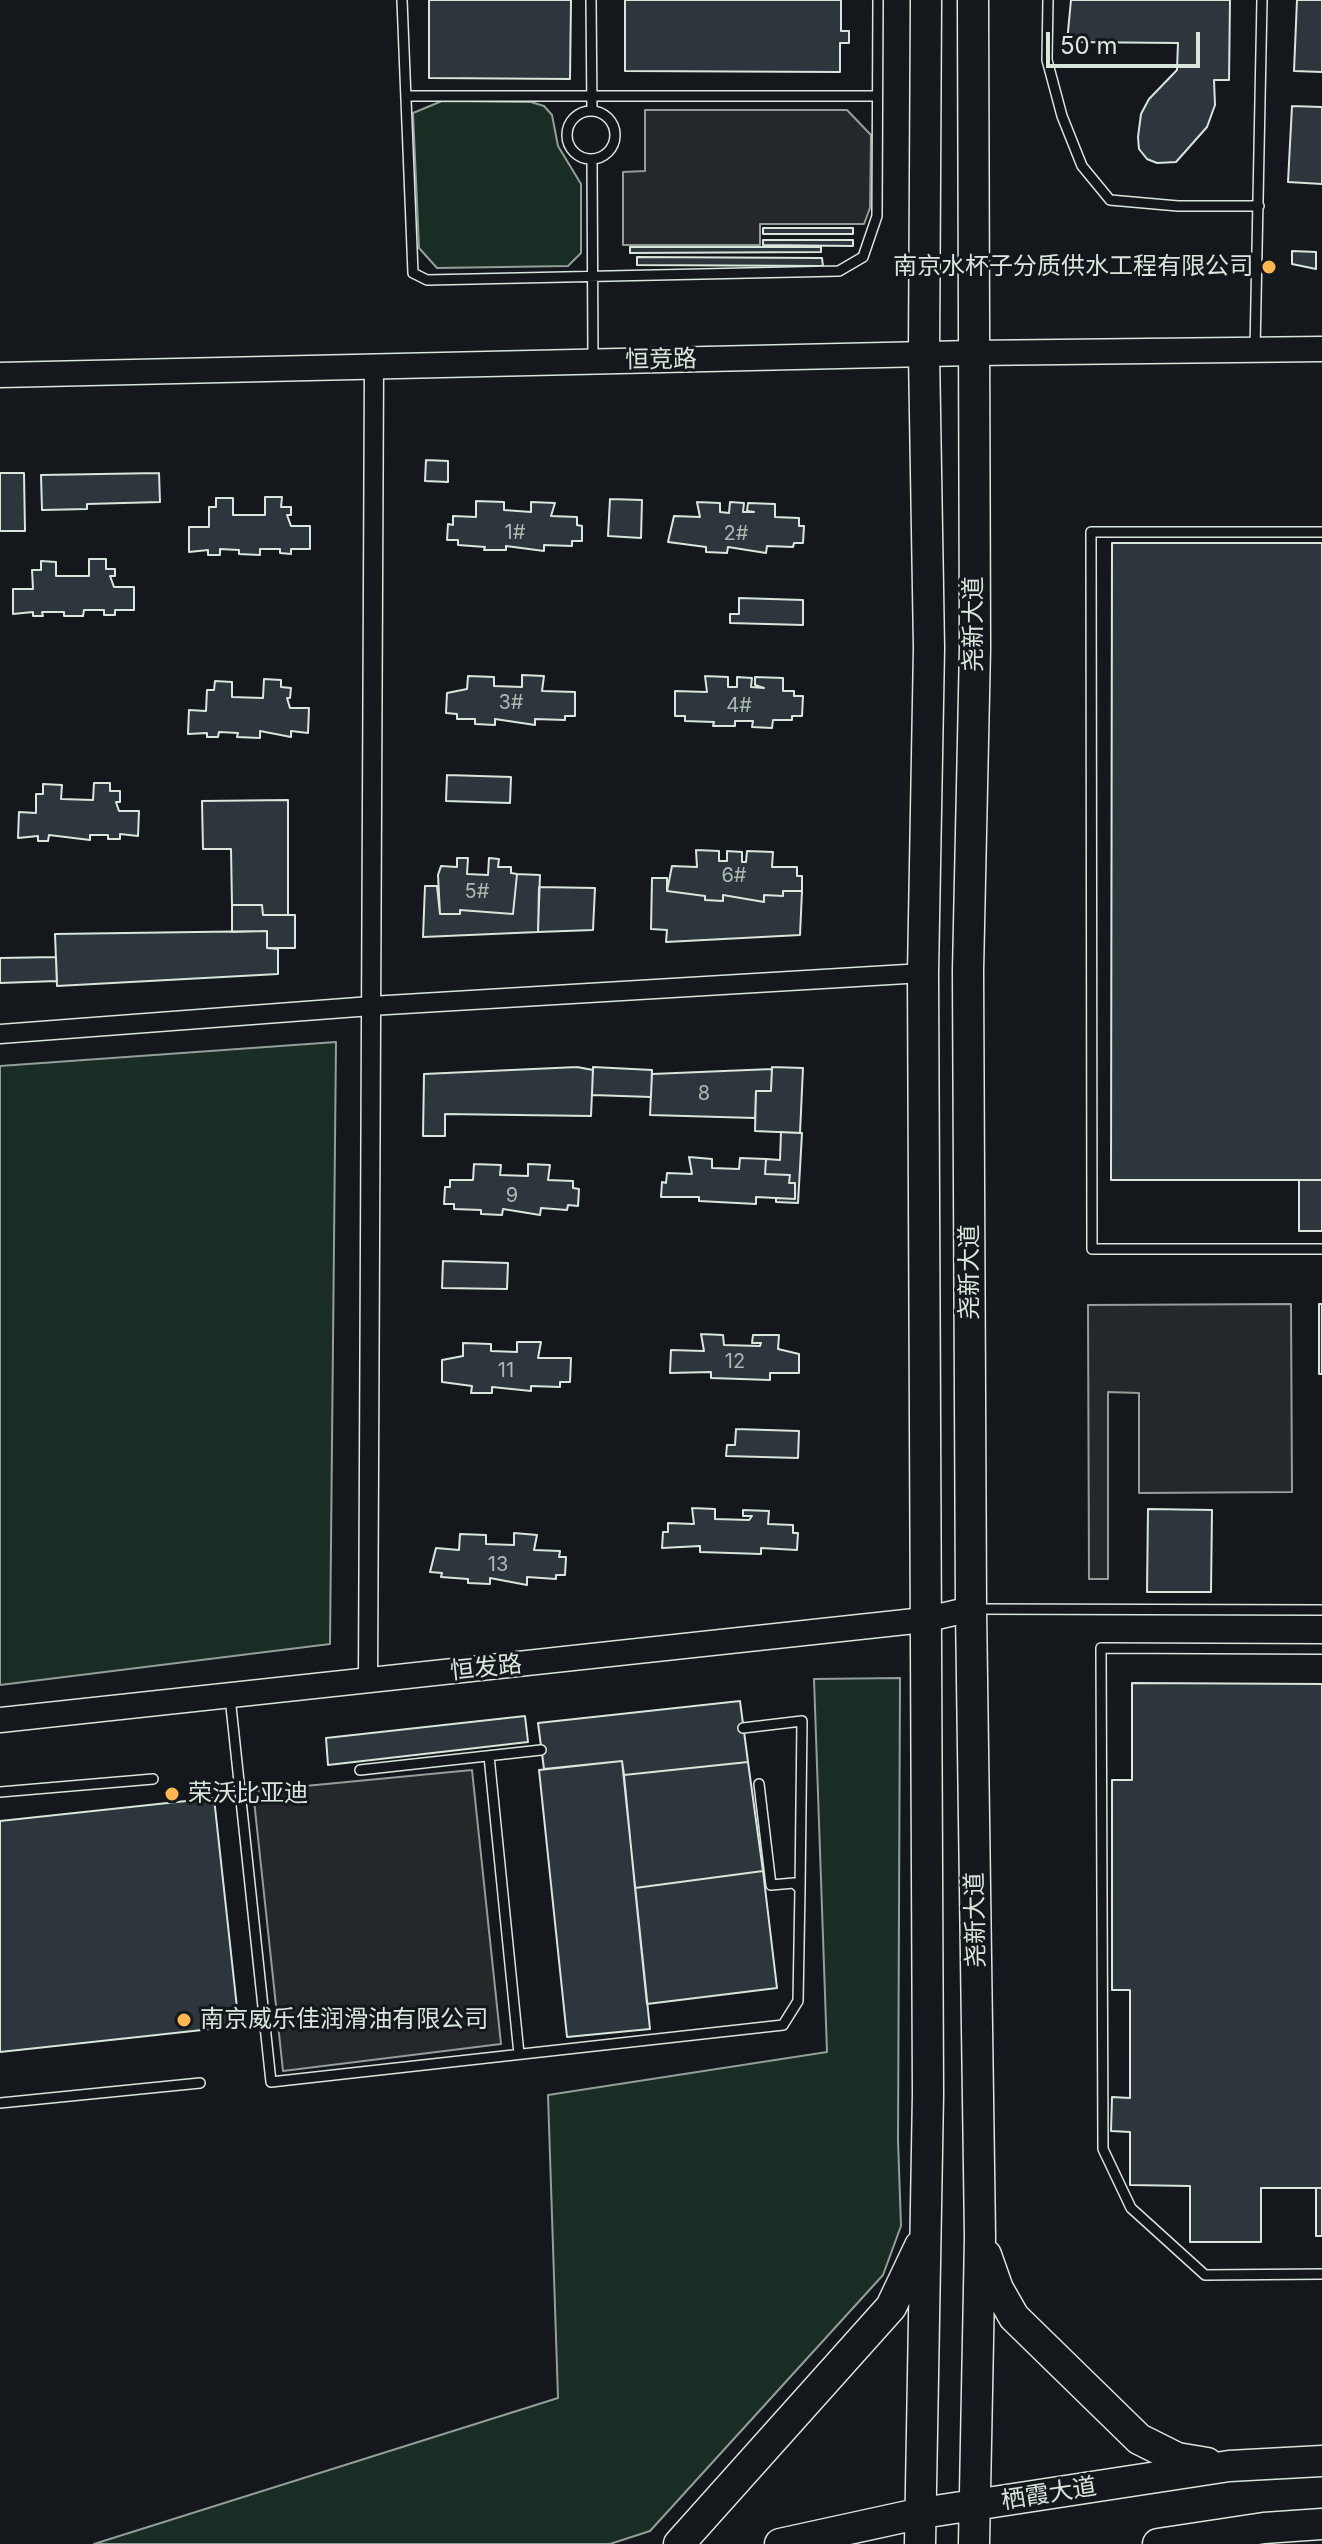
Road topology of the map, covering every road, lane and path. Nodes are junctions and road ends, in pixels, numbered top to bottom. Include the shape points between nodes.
1 (402, 0) edge
2 (591, 0) edge
3 (878, 0) edge
4 (926, 0) edge
5 (973, 0) edge
6 (1048, 0) edge
7 (1262, 0) edge
8 (592, 95) junction
9 (406, 96) junction
10 (877, 96) junction
11 (592, 111) junction
12 (592, 159) junction
13 (1259, 206) junction
14 (593, 276) junction
15 (1322, 349) edge
16 (1255, 350) junction
17 (972, 353) junction
18 (924, 354) junction
19 (593, 362) junction
20 (374, 367) junction
21 (0, 375) edge
22 (1322, 532) edge
23 (923, 973) junction
24 (371, 1006) junction
25 (0, 1034) edge
26 (1322, 1249) edge
27 (971, 1609) junction
28 (1322, 1610) edge
29 (924, 1620) junction
30 (1322, 1649) edge
31 (368, 1681) junction
32 (230, 1697) junction
33 (0, 1720) edge
34 (743, 1728) dead end
35 (541, 1750) dead end
36 (489, 1756) junction
37 (360, 1770) dead end
38 (153, 1779) dead end
39 (759, 1784) dead end
40 (0, 1792) edge
41 (800, 1889) junction
42 (519, 2054) junction
43 (200, 2083) dead end
44 (0, 2103) edge
45 (925, 2237) junction
46 (980, 2238) junction
47 (1322, 2274) edge
48 (1322, 2461) edge
49 (1229, 2466) junction
50 (976, 2505) junction
51 (922, 2513) junction
52 (1322, 2524) edge
53 (1264, 2528) junction
54 (679, 2544) edge
55 (780, 2544) edge
56 (920, 2544) edge
57 (974, 2544) edge
58 (1158, 2544) edge
59 (1218, 2544) edge

1 - 9 lane
2 - 8 lane
3 - 10 lane
4 - 18 main road, 尧新大道
5 - 17 main road, 尧新大道
6 - 13 lane via 1047,60 1062,116 1082,166 1110,200
7 - 13 lane
8 - 9 lane
8 - 10 lane
8 - 11 lane
9 - 14 lane via 413,273 427,280
10 - 14 lane via 877,216 863,257 839,271
11 - 12 lane via 610,120 615,136 609,152
11 - 12 lane via 573,119 567,133 571,148
12 - 14 lane
13 - 16 lane
14 - 19 lane
15 - 16 street, 恒竞路
16 - 17 street, 恒竞路
17 - 18 street, 恒竞路
17 - 27 main road, 尧新大道
18 - 19 street, 恒竞路
18 - 23 main road, 尧新大道 via 929,648
19 - 20 street, 恒竞路
20 - 21 street, 恒竞路
20 - 24 street
22 - 26 lane via 1091,532 1092,1249
23 - 24 street
23 - 29 main road, 尧新大道
24 - 25 street
24 - 31 street
27 - 28 lane
27 - 29 street, 恒发路
27 - 46 main road, 尧新大道
29 - 31 street, 恒发路
29 - 45 main road, 尧新大道
30 - 47 lane via 1101,1648 1103,2149 1131,2208 1205,2275
31 - 32 street, 恒发路
32 - 33 street, 恒发路
32 - 42 lane via 271,2082
34 - 41 lane via 802,1721
35 - 36 lane
36 - 37 lane
36 - 42 lane
38 - 40 lane
39 - 41 lane via 771,1885 794,1883
41 - 42 lane via 798,2001 783,2025
43 - 44 lane
45 - 51 main road, 尧新大道
45 - 54 main road via 891,2307
46 - 49 main road via 1014,2317 1139,2439 1177,2458
46 - 50 main road, 尧新大道
48 - 49 main road, 栖霞大道
49 - 50 main road, 栖霞大道
50 - 51 main road, 栖霞大道
50 - 57 main road, 尧新大道
51 - 55 main road, 栖霞大道
51 - 56 main road, 尧新大道
52 - 53 main road
53 - 58 main road
53 - 59 main road

